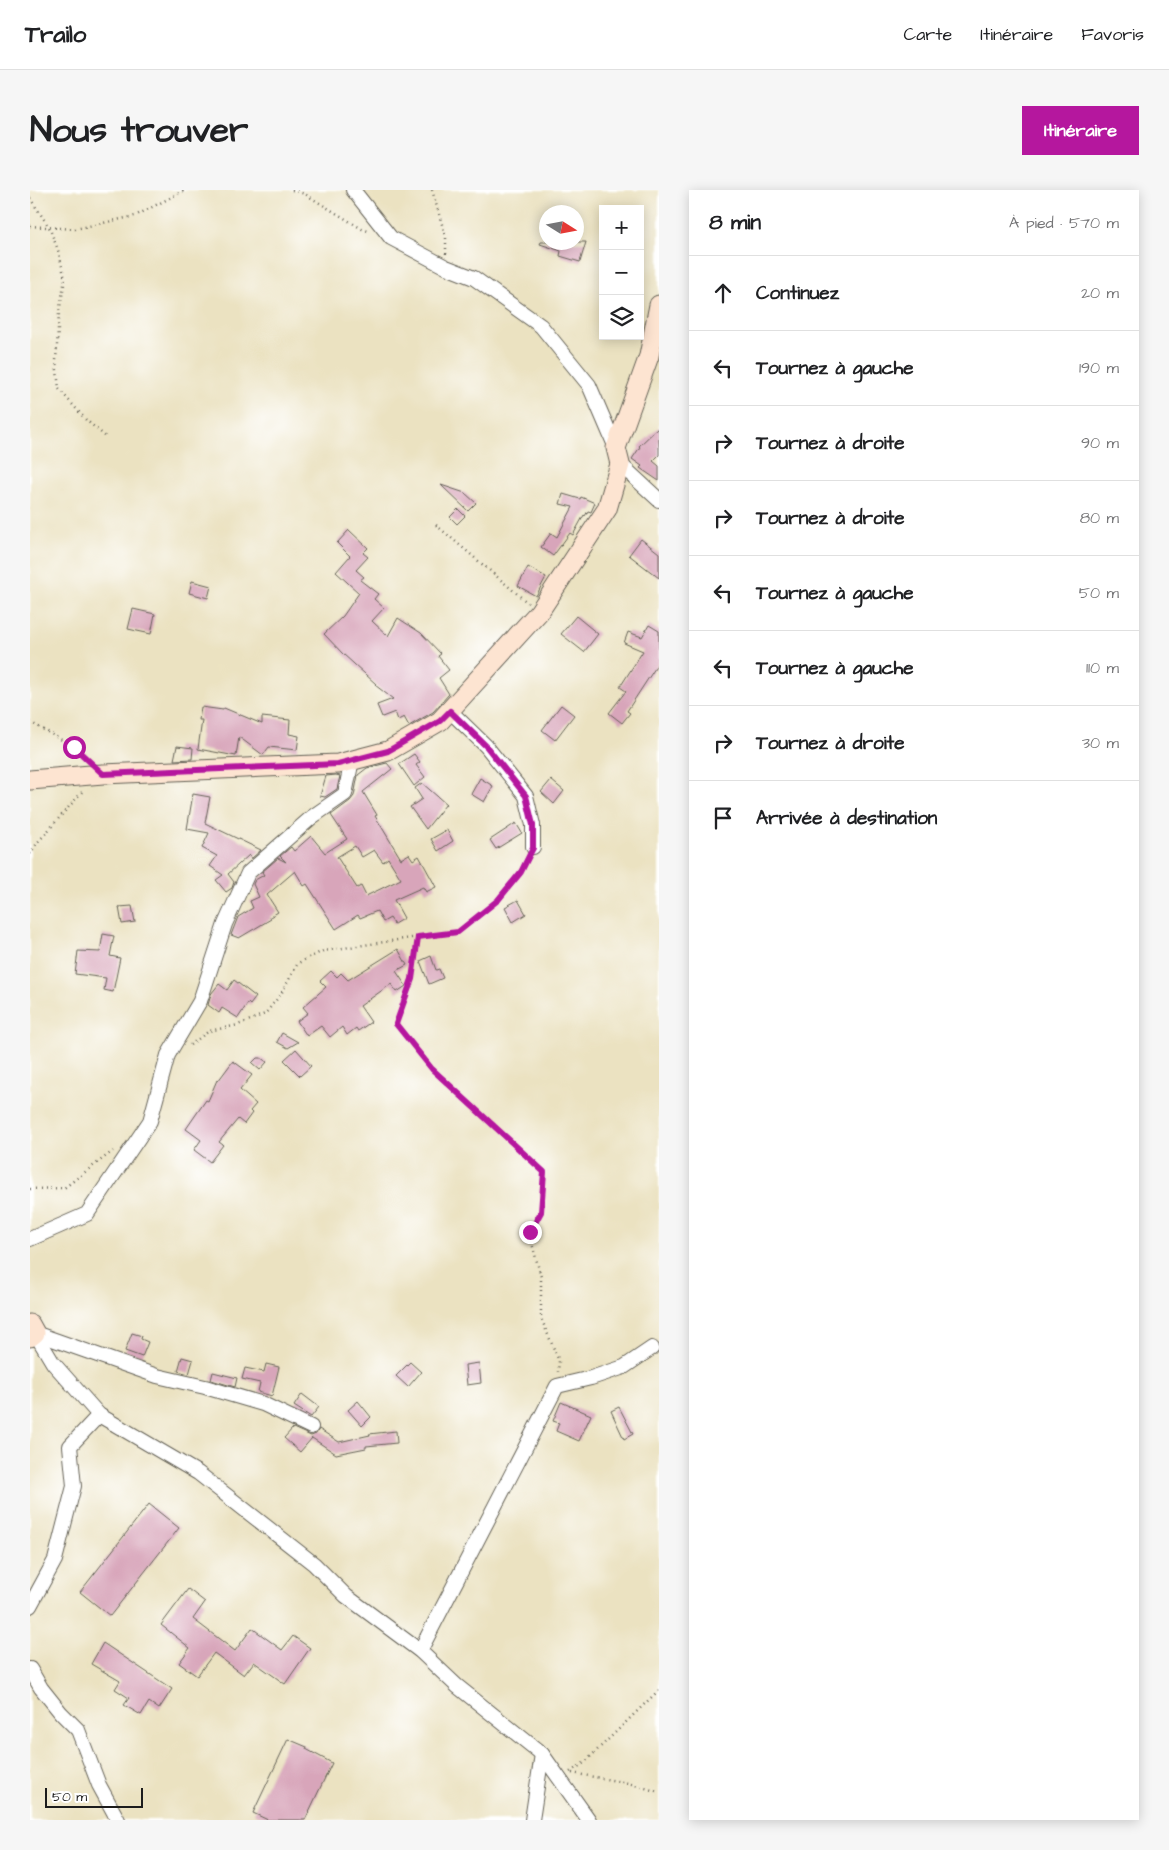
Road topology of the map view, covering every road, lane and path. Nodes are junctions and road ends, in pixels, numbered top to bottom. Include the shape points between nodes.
1 (185, 190) edge
2 (292, 190) edge
3 (353, 190) edge
4 (432, 190) edge
5 (30, 198) edge
6 (30, 226) edge
7 (49, 227) junction
8 (391, 238) junction
9 (446, 267) junction
10 (659, 305) edge
11 (656, 332) edge
12 (106, 437) dead end
13 (618, 456) junction
14 (659, 500) edge
15 (436, 525) dead end
16 (539, 612) junction
17 (450, 711) junction
18 (30, 722) edge
19 (352, 760) junction
20 (103, 774) junction
21 (30, 780) edge
22 (82, 792) dead end
23 (533, 848) joint
24 (30, 854) edge
25 (418, 937) junction
26 (168, 1056) junction
27 (119, 1146) dead end
28 (30, 1189) edge
29 (30, 1239) edge
30 (32, 1331) edge
31 (652, 1348) dead end
32 (557, 1386) junction
33 (99, 1415) junction
34 (311, 1427) dead end
35 (30, 1606) edge
36 (420, 1651) junction
37 (30, 1668) edge
38 (659, 1690) edge
39 (542, 1754) junction
40 (565, 1776) junction
41 (659, 1792) edge
42 (118, 1820) edge
43 (532, 1820) edge
44 (589, 1820) edge

1 - 7 path via 135,216 75,228
2 - 8 path via 362,229
3 - 8 street
4 - 9 path via 446,238
5 - 7 path
6 - 7 path
7 - 12 path via 65,279 58,313 56,361 59,389
8 - 9 street
9 - 13 street via 474,278 541,326 589,384
10 - 11 street
11 - 13 street
13 - 14 street
13 - 16 street via 607,509
15 - 16 path
16 - 17 street
17 - 19 street via 440,721 388,751
17 - 23 street via 486,746 526,796 533,825
18 - 20 path via 74,747
19 - 20 street via 338,764
19 - 26 street via 345,794 312,817 248,873 225,924 200,1001
20 - 21 street
22 - 24 path
23 - 25 path via 521,872 498,900 458,932
25 - 26 path via 323,951 298,963 281,994 265,1014 238,1025 209,1031
25 - 32 path via 412,979 396,1024 432,1069 544,1172 541,1212 530,1232 541,1277 541,1318 559,1361
26 - 29 street via 150,1122 87,1214
27 - 28 path via 64,1188
30 - 33 street via 53,1364
30 - 34 street via 157,1376 263,1404
31 - 32 street via 624,1367
32 - 36 street
33 - 35 street via 70,1446 74,1486 55,1560
33 - 36 street via 198,1473 314,1564 346,1596
36 - 39 street via 457,1686
37 - 42 street via 41,1688 78,1730 99,1785
38 - 40 path via 584,1763
39 - 40 street
39 - 43 street
40 - 41 path via 628,1783
40 - 44 street

